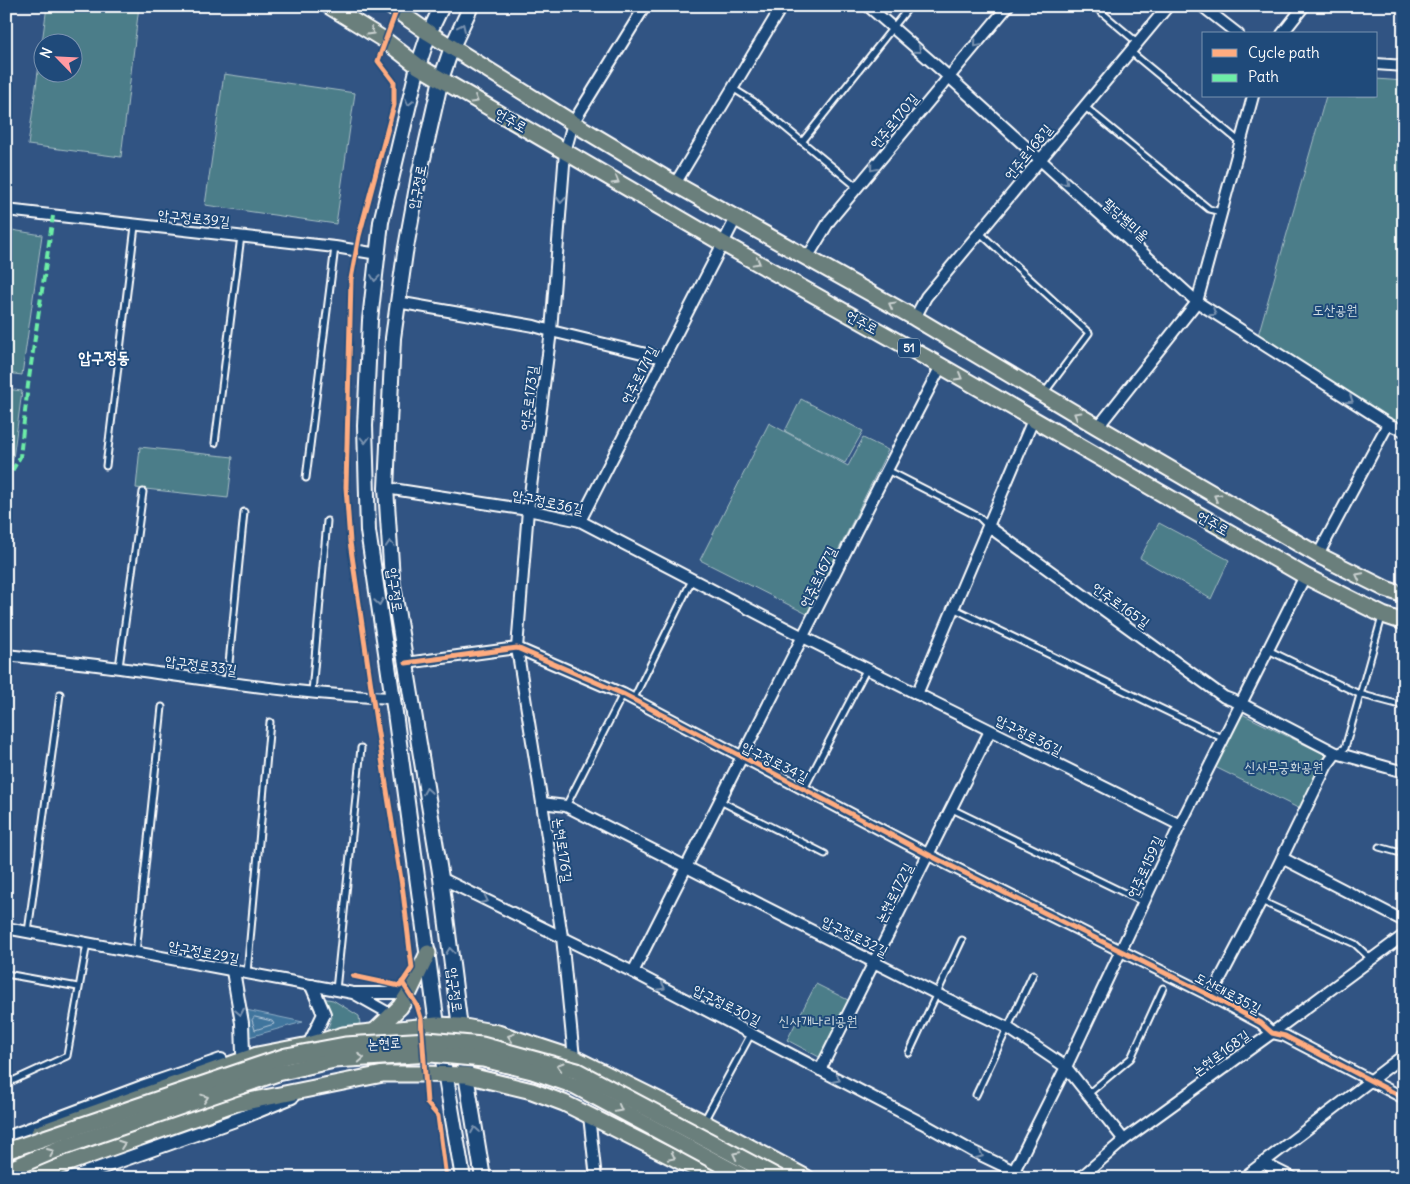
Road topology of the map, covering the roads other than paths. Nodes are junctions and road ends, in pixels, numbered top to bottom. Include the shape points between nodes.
1 (329, 6) edge
2 (390, 6) edge
3 (442, 6) edge
4 (471, 6) edge
5 (645, 6) edge
6 (782, 6) edge
7 (868, 6) edge
8 (910, 6) edge
9 (1008, 6) edge
10 (1094, 6) edge
11 (1168, 6) edge
12 (1202, 6) edge
13 (1301, 7) edge
14 (893, 28) junction
15 (1235, 32) edge
16 (1283, 32) edge
17 (429, 33) junction
18 (1138, 43) junction
19 (452, 47) junction
20 (1131, 52) junction
21 (1378, 64) edge
22 (418, 66) junction
23 (1404, 66) edge
24 (949, 77) junction
25 (441, 79) junction
26 (734, 88) junction
27 (1253, 98) edge
28 (1084, 106) junction
29 (573, 123) junction
30 (802, 142) junction
31 (1240, 142) junction
32 (565, 152) junction
33 (1040, 160) junction
34 (675, 184) junction
35 (857, 187) junction
36 (6, 210) edge
37 (1221, 212) junction
38 (736, 218) junction
39 (135, 226) junction
40 (980, 233) junction
41 (241, 236) junction
42 (722, 243) junction
43 (335, 247) junction
44 (378, 254) junction
45 (807, 258) junction
46 (397, 302) junction
47 (1197, 302) junction
48 (915, 318) junction
49 (551, 331) junction
50 (663, 358) junction
51 (941, 366) junction
52 (1043, 395) junction
53 (1033, 420) junction
54 (1388, 424) junction
55 (1098, 428) junction
56 (1404, 431) edge
57 (215, 443) dead end
58 (106, 466) dead end
59 (887, 470) junction
60 (306, 478) dead end
61 (386, 488) junction
62 (143, 492) dead end
63 (528, 510) junction
64 (244, 512) dead end
65 (580, 520) junction
66 (327, 521) dead end
67 (988, 526) junction
68 (1318, 554) junction
69 (1305, 576) junction
70 (692, 580) junction
71 (1404, 595) edge
72 (954, 608) junction
73 (1382, 615) junction
74 (1404, 622) edge
75 (803, 637) junction
76 (517, 648) junction
77 (1268, 649) junction
78 (6, 655) edge
79 (406, 663) junction
80 (119, 668) junction
81 (867, 668) junction
82 (227, 683) junction
83 (312, 692) junction
84 (60, 694) dead end
85 (623, 694) junction
86 (917, 694) junction
87 (1359, 694) junction
88 (393, 698) junction
89 (633, 700) junction
90 (1240, 703) junction
91 (1404, 706) edge
92 (162, 707) dead end
93 (270, 722) dead end
94 (990, 731) junction
95 (1222, 738) junction
96 (361, 748) dead end
97 (1336, 753) junction
98 (742, 758) junction
99 (1404, 772) edge
100 (804, 789) junction
101 (720, 801) junction
102 (542, 803) junction
103 (566, 806) junction
104 (952, 809) junction
105 (1180, 825) junction
106 (1379, 847) dead end
107 (825, 854) dead end
108 (1404, 854) edge
109 (929, 855) junction
110 (1282, 858) junction
111 (687, 867) junction
112 (441, 878) junction
113 (1261, 901) junction
114 (1143, 902) junction
115 (1404, 921) edge
116 (6, 928) edge
117 (28, 932) junction
118 (1404, 934) edge
119 (562, 937) junction
120 (962, 940) dead end
121 (87, 943) junction
122 (1121, 950) junction
123 (136, 953) junction
124 (428, 953) junction
125 (1371, 959) junction
126 (874, 961) junction
127 (233, 972) junction
128 (633, 972) junction
129 (6, 974) edge
130 (246, 974) junction
131 (1033, 974) dead end
132 (312, 986) junction
133 (78, 987) junction
134 (1163, 988) dead end
135 (336, 990) junction
136 (353, 993) junction
137 (409, 993) junction
138 (937, 994) junction
139 (1211, 996) junction
140 (392, 1015) junction
141 (437, 1025) junction
142 (459, 1026) junction
143 (1008, 1028) junction
144 (375, 1031) junction
145 (751, 1033) junction
146 (1272, 1033) junction
147 (309, 1045) junction
148 (909, 1053) dead end
149 (250, 1054) junction
150 (1404, 1055) edge
151 (578, 1060) junction
152 (1066, 1067) junction
153 (820, 1070) junction
154 (446, 1074) junction
155 (466, 1075) junction
156 (615, 1079) junction
157 (1369, 1081) junction
158 (10, 1082) dead end
159 (309, 1090) junction
160 (1088, 1094) junction
161 (976, 1095) dead end
162 (1404, 1098) edge
163 (564, 1103) junction
164 (594, 1119) junction
165 (703, 1122) junction
166 (6, 1138) edge
167 (1124, 1140) junction
168 (6, 1147) edge
169 (6, 1151) edge
170 (1262, 1163) junction
171 (6, 1171) edge
172 (1014, 1171) junction
173 (27, 1178) edge
174 (72, 1178) edge
175 (463, 1178) edge
176 (483, 1178) edge
177 (596, 1178) edge
178 (714, 1178) edge
179 (746, 1178) edge
180 (779, 1178) edge
181 (808, 1178) edge
182 (1023, 1178) edge
183 (1080, 1178) edge
184 (1243, 1178) edge
185 (1293, 1178) edge

1 -> 22 main road, 언주로 / 51 via 386,41
2 - 17 main road, 언주로 / 51
3 - 17 main road, 압구정로
19 -> 4 main road, 압구정로
5 - 29 street, 언주로173길
6 - 26 street
7 - 14 street, 팔당별미울
8 - 14 lane
9 -> 24 street, 언주로170길
10 - 18 lane
11 - 18 street, 언주로168길
12 - 15 street
13 - 16 street
14 -> 24 street, 팔당별미울
14 - 30 lane
17 - 19 main road, 언주로 / 51
17 - 22 main road, 압구정로
18 - 20 street, 언주로168길
19 - 25 main road, 압구정로
19 - 29 main road, 언주로 / 51
20 - 28 street, 언주로168길
20 - 31 lane
21 - 23 street
22 - 25 main road, 언주로 / 51
22 -> 44 main road, 압구정로 via 381,222
24 - 33 street, 팔당별미울
24 -> 35 street, 언주로170길
25 -> 32 main road, 언주로 / 51
25 - 46 main road, 압구정로 via 419,176
26 - 30 lane
26 - 34 street
27 - 31 street
28 - 33 street, 언주로168길
28 - 37 lane via 1209,209
29 - 32 street, 언주로173길
29 - 34 main road, 언주로 / 51
30 - 35 lane
31 - 37 street
32 -> 42 main road, 언주로 / 51
32 -> 49 street, 언주로173길
33 - 40 street, 언주로168길
33 -> 47 street, 팔당별미울
34 - 38 main road, 언주로 / 51
35 - 45 street, 언주로170길 via 830,220
36 - 39 street, 압구정로39길
37 - 47 street
38 - 42 street, 언주로171길
38 - 45 main road, 언주로 / 51
39 - 41 street, 압구정로39길
39 - 58 lane
40 - 48 street, 언주로168길 via 926,297
40 - 52 lane via 1089,333
41 - 43 street, 압구정로39길
41 - 57 lane
42 - 50 street, 언주로171길
42 -> 51 main road, 언주로 / 51
43 - 44 street, 압구정로39길
43 - 60 lane
44 -> 88 main road, 압구정로 via 370,320 365,426 368,531
48 -> 45 main road, 언주로 / 51
46 - 49 street
46 - 61 main road, 압구정로
47 -> 54 street, 팔당별미울
47 - 55 street
48 - 52 main road, 언주로 / 51
49 - 50 street
49 - 63 street, 언주로173길
50 - 65 street, 언주로171길
51 -> 53 main road, 언주로 / 51
51 - 59 street, 언주로167길
55 -> 52 main road, 언주로 / 51
53 - 67 street
53 - 69 main road, 언주로 / 51
54 - 56 street, 팔당별미울
54 - 68 street
68 -> 55 main road, 언주로 / 51
59 - 67 lane via 979,517
59 - 75 street, 언주로167길
61 - 63 street, 압구정로36길
79 -> 61 main road, 압구정로 via 392,579
62 - 80 lane
63 - 65 street, 압구정로36길
63 - 76 street, 언주로173길
64 - 82 lane
65 - 70 street, 압구정로36길
66 - 83 lane
67 - 72 street
67 - 90 street, 언주로165길 via 1224,697
71 -> 68 main road, 언주로 / 51
69 - 73 main road, 언주로 / 51
69 - 77 street, 언주로159길
70 - 75 street, 압구정로36길
70 - 89 lane
72 - 86 street
72 - 95 lane
73 - 74 main road, 언주로 / 51
73 - 87 lane
75 - 81 street, 압구정로36길
75 - 98 street, 언주로167길
76 - 79 street
76 - 85 street, 압구정로34길
76 - 102 street, 논현로176길
77 - 87 lane
77 - 90 street, 언주로159길
78 - 80 street, 압구정로33길
112 -> 79 main road, 압구정로
80 - 82 street, 압구정로33길
81 - 86 street, 압구정로36길
81 - 100 lane
82 - 83 street, 압구정로33길
83 - 88 street, 압구정로33길
84 - 117 lane
85 - 89 street, 압구정로34길
85 - 103 lane
86 - 94 street, 압구정로36길
87 - 91 lane
87 - 97 lane via 1345,748
88 - 124 main road, 압구정로
89 - 98 street, 압구정로34길
90 - 95 street, 언주로159길
90 - 97 street, 언주로165길
92 - 123 lane
93 - 130 lane
94 - 104 street, 논현로172길
94 - 105 street, 압구정로36길
95 - 105 street, 언주로159길
96 - 135 lane
97 - 99 street, 언주로165길
97 - 110 street via 1327,765
98 - 100 street, 압구정로34길
98 - 101 street, 언주로167길
100 - 109 street, 압구정로34길
101 - 107 lane
101 - 111 street, 언주로167길
102 - 103 street, 압구정로32길
102 - 119 street, 논현로176길
103 - 111 street, 압구정로32길
104 - 109 street, 논현로172길
104 - 114 lane
105 - 114 street, 언주로159길
106 - 108 lane
109 - 122 street, 압구정로34길
109 - 126 street, 논현로172길
110 - 113 street
110 - 115 street
111 - 126 street, 압구정로32길
111 - 128 street, 언주로167길
112 -> 119 street, 압구정로30길
142 -> 112 main road, 압구정로
113 - 125 lane via 1355,944
113 - 139 street
114 - 122 street, 언주로159길
116 - 117 street, 압구정로29길
117 - 121 street, 압구정로29길
118 - 125 street, 논현로168길
119 - 128 street, 압구정로30길
119 - 151 street, 논현로176길
120 - 138 lane
121 - 123 street, 압구정로29길
121 - 133 lane
122 - 139 street, 도산대로35길
122 - 152 street, 언주로159길
123 - 127 street, 압구정로29길
124 - 137 main road
124 - 141 main road, 압구정로
125 - 146 street, 논현로168길
126 - 138 street, 압구정로32길
126 - 153 street, 논현로172길
127 - 130 street, 압구정로29길
127 -> 149 street
128 -> 145 street, 압구정로30길
129 - 133 lane
130 - 132 street, 압구정로29길
131 - 143 lane
132 - 135 street, 압구정로29길
132 - 147 street via 324,1014
133 - 158 lane via 67,1056
134 - 160 lane via 1131,1058
135 - 136 street, 압구정로29길
136 - 137 street
136 - 140 street, 압구정로29길
137 - 140 main road
138 - 143 street, 압구정로32길
138 - 148 lane
139 - 146 street, 도산대로35길 via 1261,1023
140 - 144 main road
141 - 142 main road, 논현로
141 - 144 main road, 논현로
141 - 154 main road, 압구정로
151 -> 142 main road, 논현로 via 498,1033
142 - 155 main road, 압구정로
143 - 152 street, 압구정로32길
143 - 161 lane
144 - 147 main road, 논현로
145 - 153 street, 압구정로30길
145 - 165 lane
146 - 157 street, 도산대로35길 via 1285,1036
146 - 167 street, 논현로168길
147 - 149 main road, 논현로
149 - 166 street via 142,1087
149 - 168 main road, 논현로
150 - 157 street
151 - 156 main road, 논현로
151 - 163 main road via 586,1072 584,1084 573,1100
152 - 160 street, 압구정로32길
152 - 172 street, 언주로159길
153 -> 172 street, 압구정로30길
154 - 155 main road
154 - 159 main road via 383,1074
154 - 175 main road, 압구정로
155 - 163 main road via 532,1091
176 -> 155 main road, 압구정로
156 - 164 main road via 609,1078 598,1084 590,1100
156 - 165 main road, 논현로
157 - 162 street, 도산대로35길
157 - 170 street
173 -> 159 main road via 230,1104
159 - 174 street via 242,1118
160 - 167 street, 압구정로32길
163 - 164 main road
164 - 177 street
164 -> 178 main road
165 - 181 main road, 논현로
167 - 183 street, 논현로168길
180 -> 169 main road, 논현로, bridge via 576,1071 482,1045 428,1040 345,1045 286,1056
170 - 184 street
170 - 185 street
171 -> 179 main road, 논현로, bridge via 63,1147 278,1073 334,1060 430,1054 483,1059 575,1086
172 - 182 street, 압구정로30길

